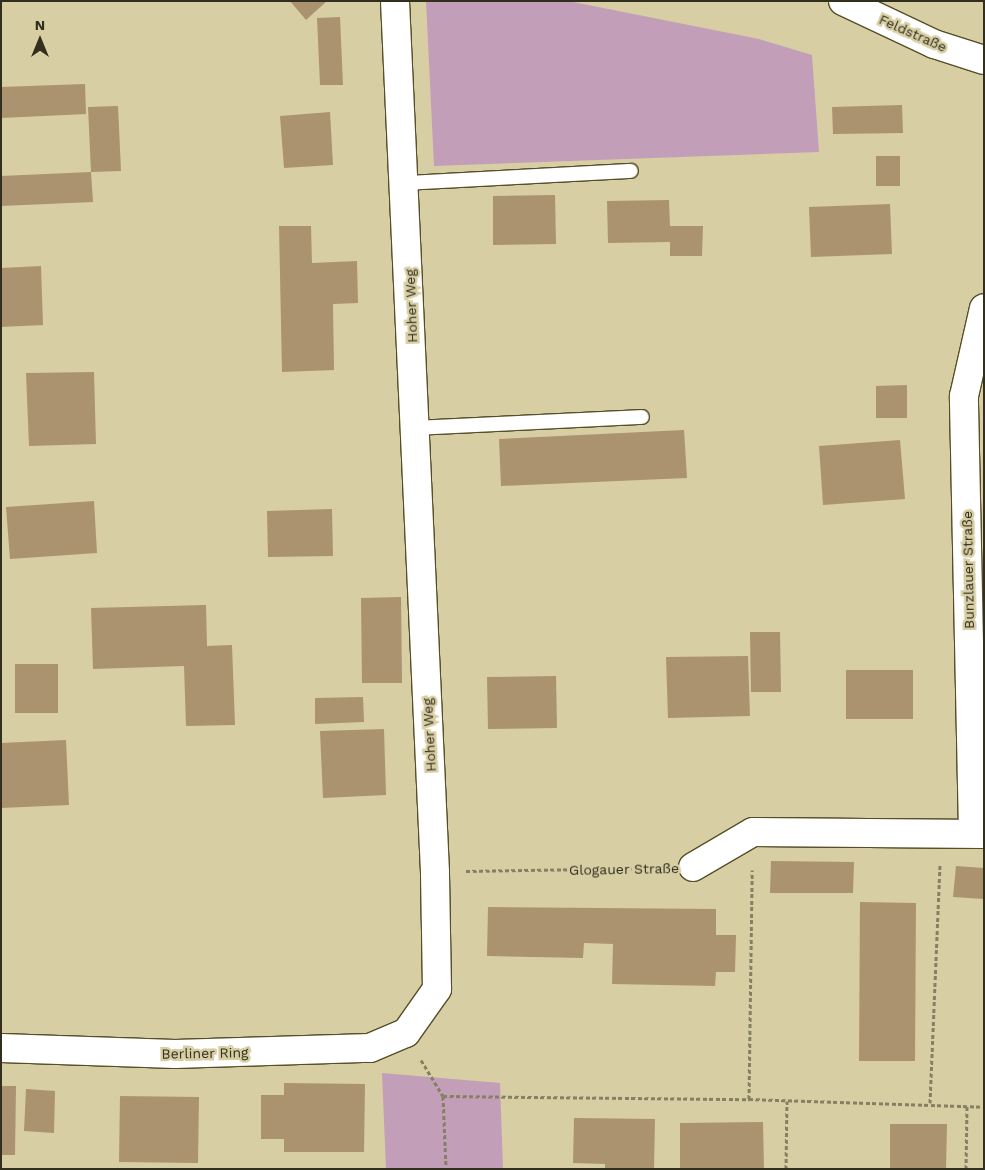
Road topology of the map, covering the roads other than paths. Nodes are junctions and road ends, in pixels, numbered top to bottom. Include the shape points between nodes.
1 (395, 1) edge
2 (843, 1) edge
3 (984, 60) edge
4 (631, 171) dead end
5 (406, 184) junction
6 (984, 308) edge
7 (974, 398) edge
8 (642, 417) dead end
9 (416, 428) junction
10 (978, 834) edge
11 (693, 867) road end
12 (406, 1034) joint
13 (1, 1048) edge

1 - 5 street, Hoher Weg
2 - 3 street, Feldstraße via 934,44
4 - 5 lane
5 - 9 street, Hoher Weg
6 - 7 street, Bunzlauer Straße
7 - 10 street, Bunzlauer Straße
8 - 9 lane
9 - 12 street, Hoher Weg via 437,989
10 - 11 street, Glogauer Straße via 753,832
12 - 13 street, Berliner Ring via 370,1048 175,1054

